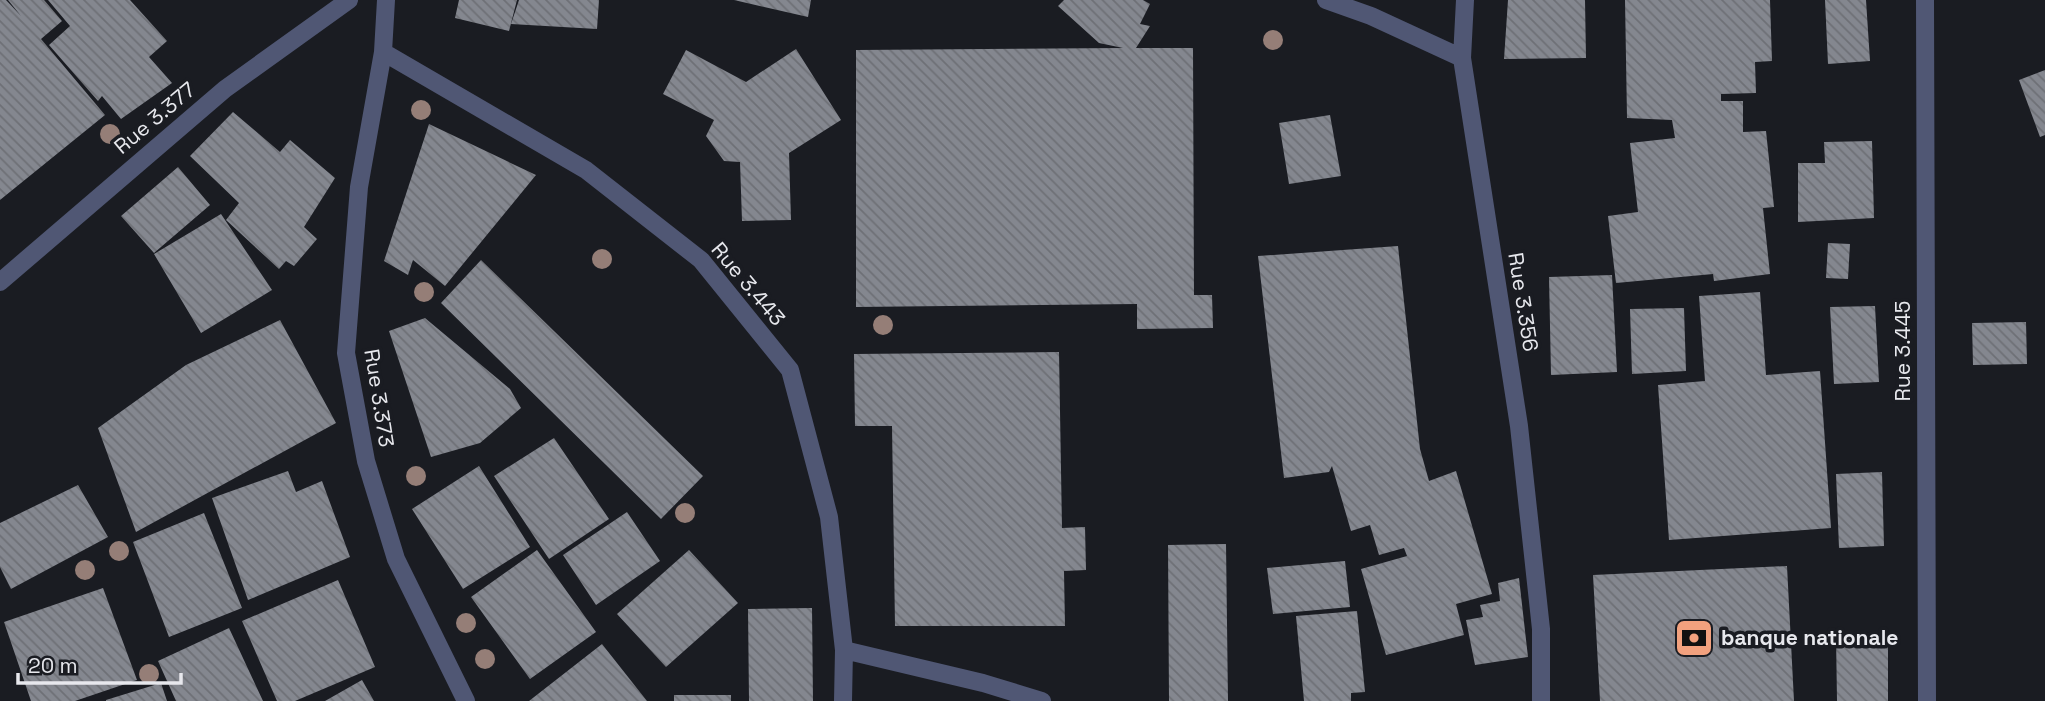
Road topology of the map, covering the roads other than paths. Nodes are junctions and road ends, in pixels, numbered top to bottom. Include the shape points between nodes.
1 (349, 0) edge
2 (386, 0) edge
3 (1326, 0) edge
4 (1465, 0) edge
5 (1925, 0) edge
6 (383, 52) junction
7 (1462, 58) junction
8 (0, 282) edge
9 (844, 650) junction
10 (466, 701) edge
11 (843, 701) edge
12 (1042, 701) edge
13 (1541, 701) edge
14 (1927, 701) edge

1 - 8 street, Rue 3.377 via 225,89
2 - 6 street, Rue 3.373
3 - 7 street
4 - 7 street, Rue 3.356
5 - 14 street, Rue 3.445
6 - 9 street, Rue 3.443 via 586,170 701,260 790,370 829,517
6 - 10 street, Rue 3.373 via 359,187 346,353 366,461 396,559
7 - 13 street, Rue 3.356 via 1519,426 1542,629
9 - 11 street, Rue 3.443
9 - 12 street via 984,682

